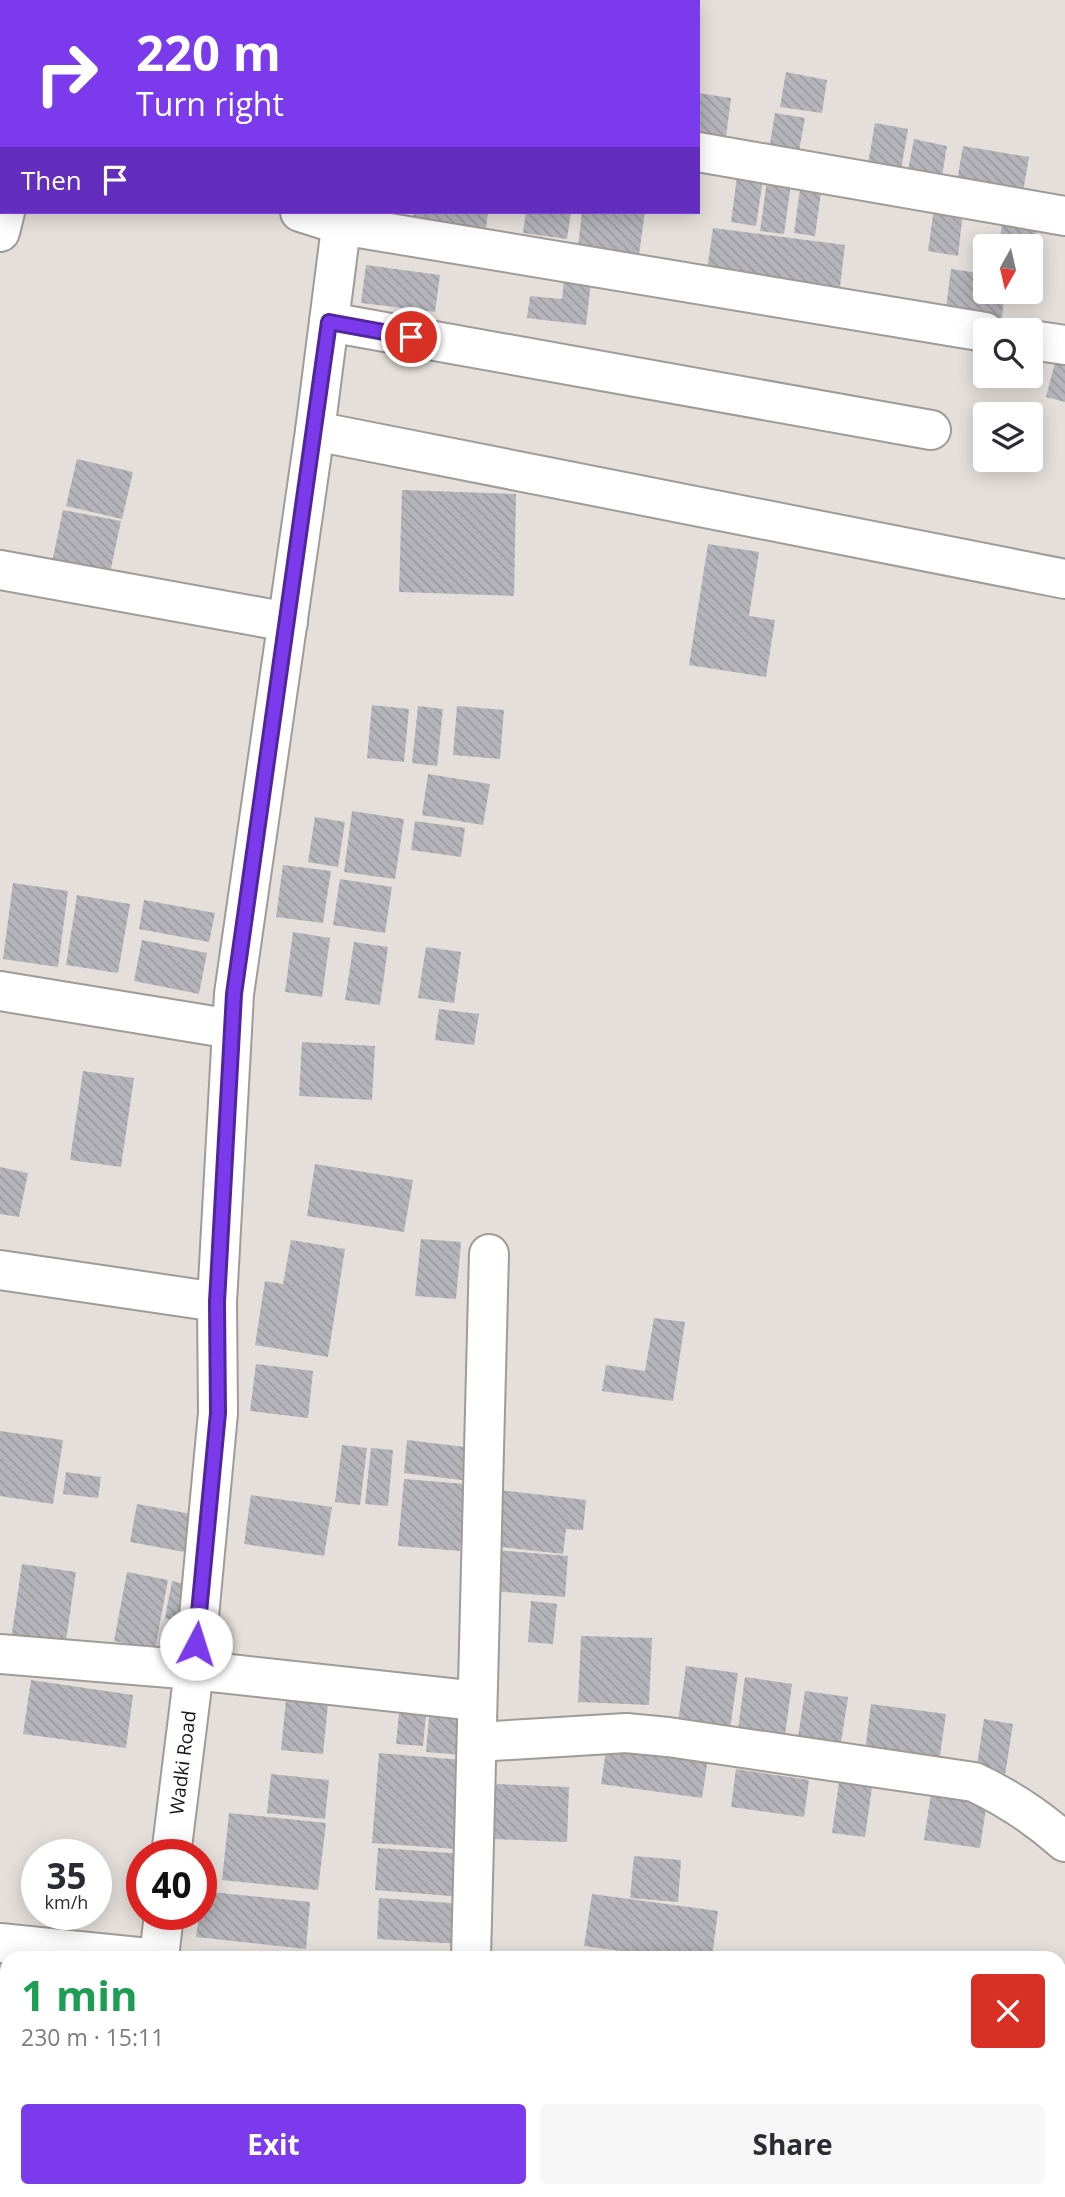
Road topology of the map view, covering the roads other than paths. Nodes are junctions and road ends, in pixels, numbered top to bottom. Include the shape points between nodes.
1 (700, 152) edge
2 (4, 214) edge
3 (314, 214) edge
4 (1065, 216) edge
5 (342, 218) edge
6 (0, 232) edge
7 (329, 322) junction
8 (973, 330) edge
9 (1043, 342) edge
10 (1065, 345) edge
11 (932, 430) dead end
12 (315, 431) junction
13 (0, 570) edge
14 (1065, 579) edge
15 (288, 622) junction
16 (0, 991) edge
17 (232, 1029) junction
18 (489, 1254) dead end
19 (0, 1270) edge
20 (217, 1302) junction
21 (0, 1654) edge
22 (194, 1670) junction
23 (477, 1701) junction
24 (477, 1742) junction
25 (173, 1839) edge
26 (1065, 1842) edge
27 (162, 1930) edge
28 (0, 1943) edge
29 (79, 1951) edge
30 (160, 1951) edge
31 (471, 1951) edge

1 - 4 street
2 - 6 street
3 - 5 street
5 - 7 street, Wadki Road
5 - 8 street
7 - 11 street
7 - 12 street, Wadki Road
9 - 10 street
12 - 14 street
12 - 15 street, Wadki Road
13 - 15 street
15 - 17 street, Wadki Road
16 - 17 street
17 - 20 street, Wadki Road
18 - 23 street
19 - 20 street
20 - 22 street, Wadki Road via 218,1413
21 - 22 street
22 - 23 street
22 - 25 street, Wadki Road
23 - 24 street
24 - 26 street via 658,1736 974,1782 1006,1797
24 - 31 street
27 - 30 street
28 - 29 street

